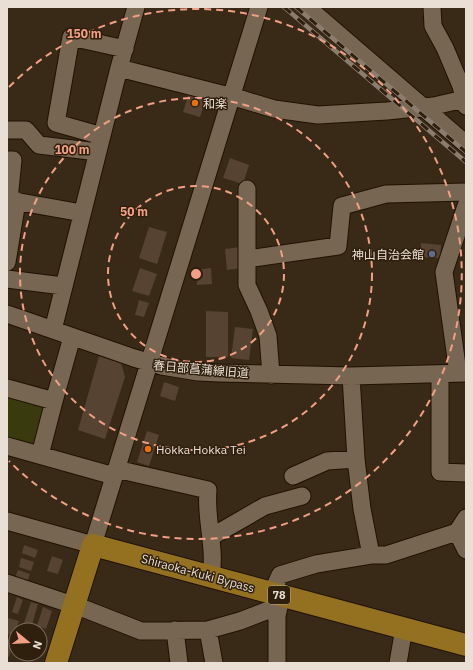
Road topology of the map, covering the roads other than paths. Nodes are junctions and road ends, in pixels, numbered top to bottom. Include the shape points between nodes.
1 (136, 7) edge
2 (259, 7) edge
3 (307, 7) edge
4 (432, 7) edge
5 (125, 49) junction
6 (119, 68) junction
7 (464, 94) edge
8 (230, 97) junction
9 (424, 107) junction
10 (7, 130) edge
11 (100, 144) junction
12 (466, 144) edge
13 (7, 160) edge
14 (247, 189) dead end
15 (466, 192) edge
16 (17, 201) junction
17 (466, 206) edge
18 (82, 213) junction
19 (463, 222) edge
20 (247, 259) junction
21 (7, 262) edge
22 (7, 279) edge
23 (63, 286) junction
24 (7, 314) edge
25 (52, 330) junction
26 (72, 337) junction
27 (149, 362) junction
28 (440, 374) junction
29 (462, 374) edge
30 (271, 375) junction
31 (351, 376) junction
32 (7, 388) edge
33 (54, 401) junction
34 (7, 446) edge
35 (40, 455) junction
36 (356, 459) junction
37 (115, 472) junction
38 (466, 473) edge
39 (293, 476) dead end
40 (302, 496) dead end
41 (7, 521) edge
42 (462, 525) edge
43 (210, 535) junction
44 (93, 545) junction
45 (466, 550) edge
46 (370, 555) junction
47 (210, 576) junction
48 (7, 583) edge
49 (278, 598) junction
50 (74, 606) junction
51 (404, 628) junction
52 (175, 630) junction
53 (208, 630) junction
54 (466, 645) edge
55 (56, 663) edge
56 (179, 663) edge
57 (214, 663) edge
58 (278, 663) edge
59 (398, 663) edge

1 - 5 street
2 - 8 street
3 - 9 street
4 - 7 street via 433,26
5 - 6 street
5 - 11 street via 71,38 56,124
6 - 8 street
6 - 11 street
7 - 9 street
8 - 9 street via 274,109 318,115
8 - 27 street
9 - 12 street
10 - 11 street via 26,130 39,145
11 - 18 street
13 - 16 street via 13,160 9,200
14 - 20 street
15 - 20 street via 386,194 342,206 338,246
16 - 18 street
16 - 21 street
17 - 19 street
18 - 23 street
19 - 29 street via 444,272
20 - 30 street via 247,285 268,336
22 - 23 street
23 - 25 street
24 - 25 street
25 - 26 street
26 - 27 street
26 - 33 street
27 - 30 street, 春日部菖蒲線旧道 via 198,372
27 - 37 street, 春日部菖蒲線旧道
28 - 29 street, 春日部菖蒲線旧道
28 - 31 street, 春日部菖蒲線旧道
28 - 38 street via 440,472
30 - 31 street, 春日部菖蒲線旧道
31 - 36 street
32 - 33 street
33 - 35 street
34 - 35 street
35 - 37 street
36 - 39 street via 327,462
36 - 46 street
37 - 43 street via 208,490 206,504
37 - 44 street, 春日部菖蒲線旧道
40 - 43 street via 265,506
41 - 44 street
42 - 45 street
42 - 46 street via 386,555
43 - 47 street via 213,563
44 - 47 main road, Shiraoka-Kuki Bypass / 78
44 - 50 main road
46 - 49 street via 316,564 280,575
47 - 49 main road, Shiraoka-Kuki Bypass / 78
48 - 50 street
49 - 51 main road, Shiraoka-Kuki Bypass / 78
49 - 53 street via 240,621
49 - 58 street
50 - 52 street via 140,631
50 - 55 main road
51 - 54 main road, Shiraoka-Kuki Bypass / 78
51 - 59 street
52 - 53 street
52 - 56 street
53 - 57 street

